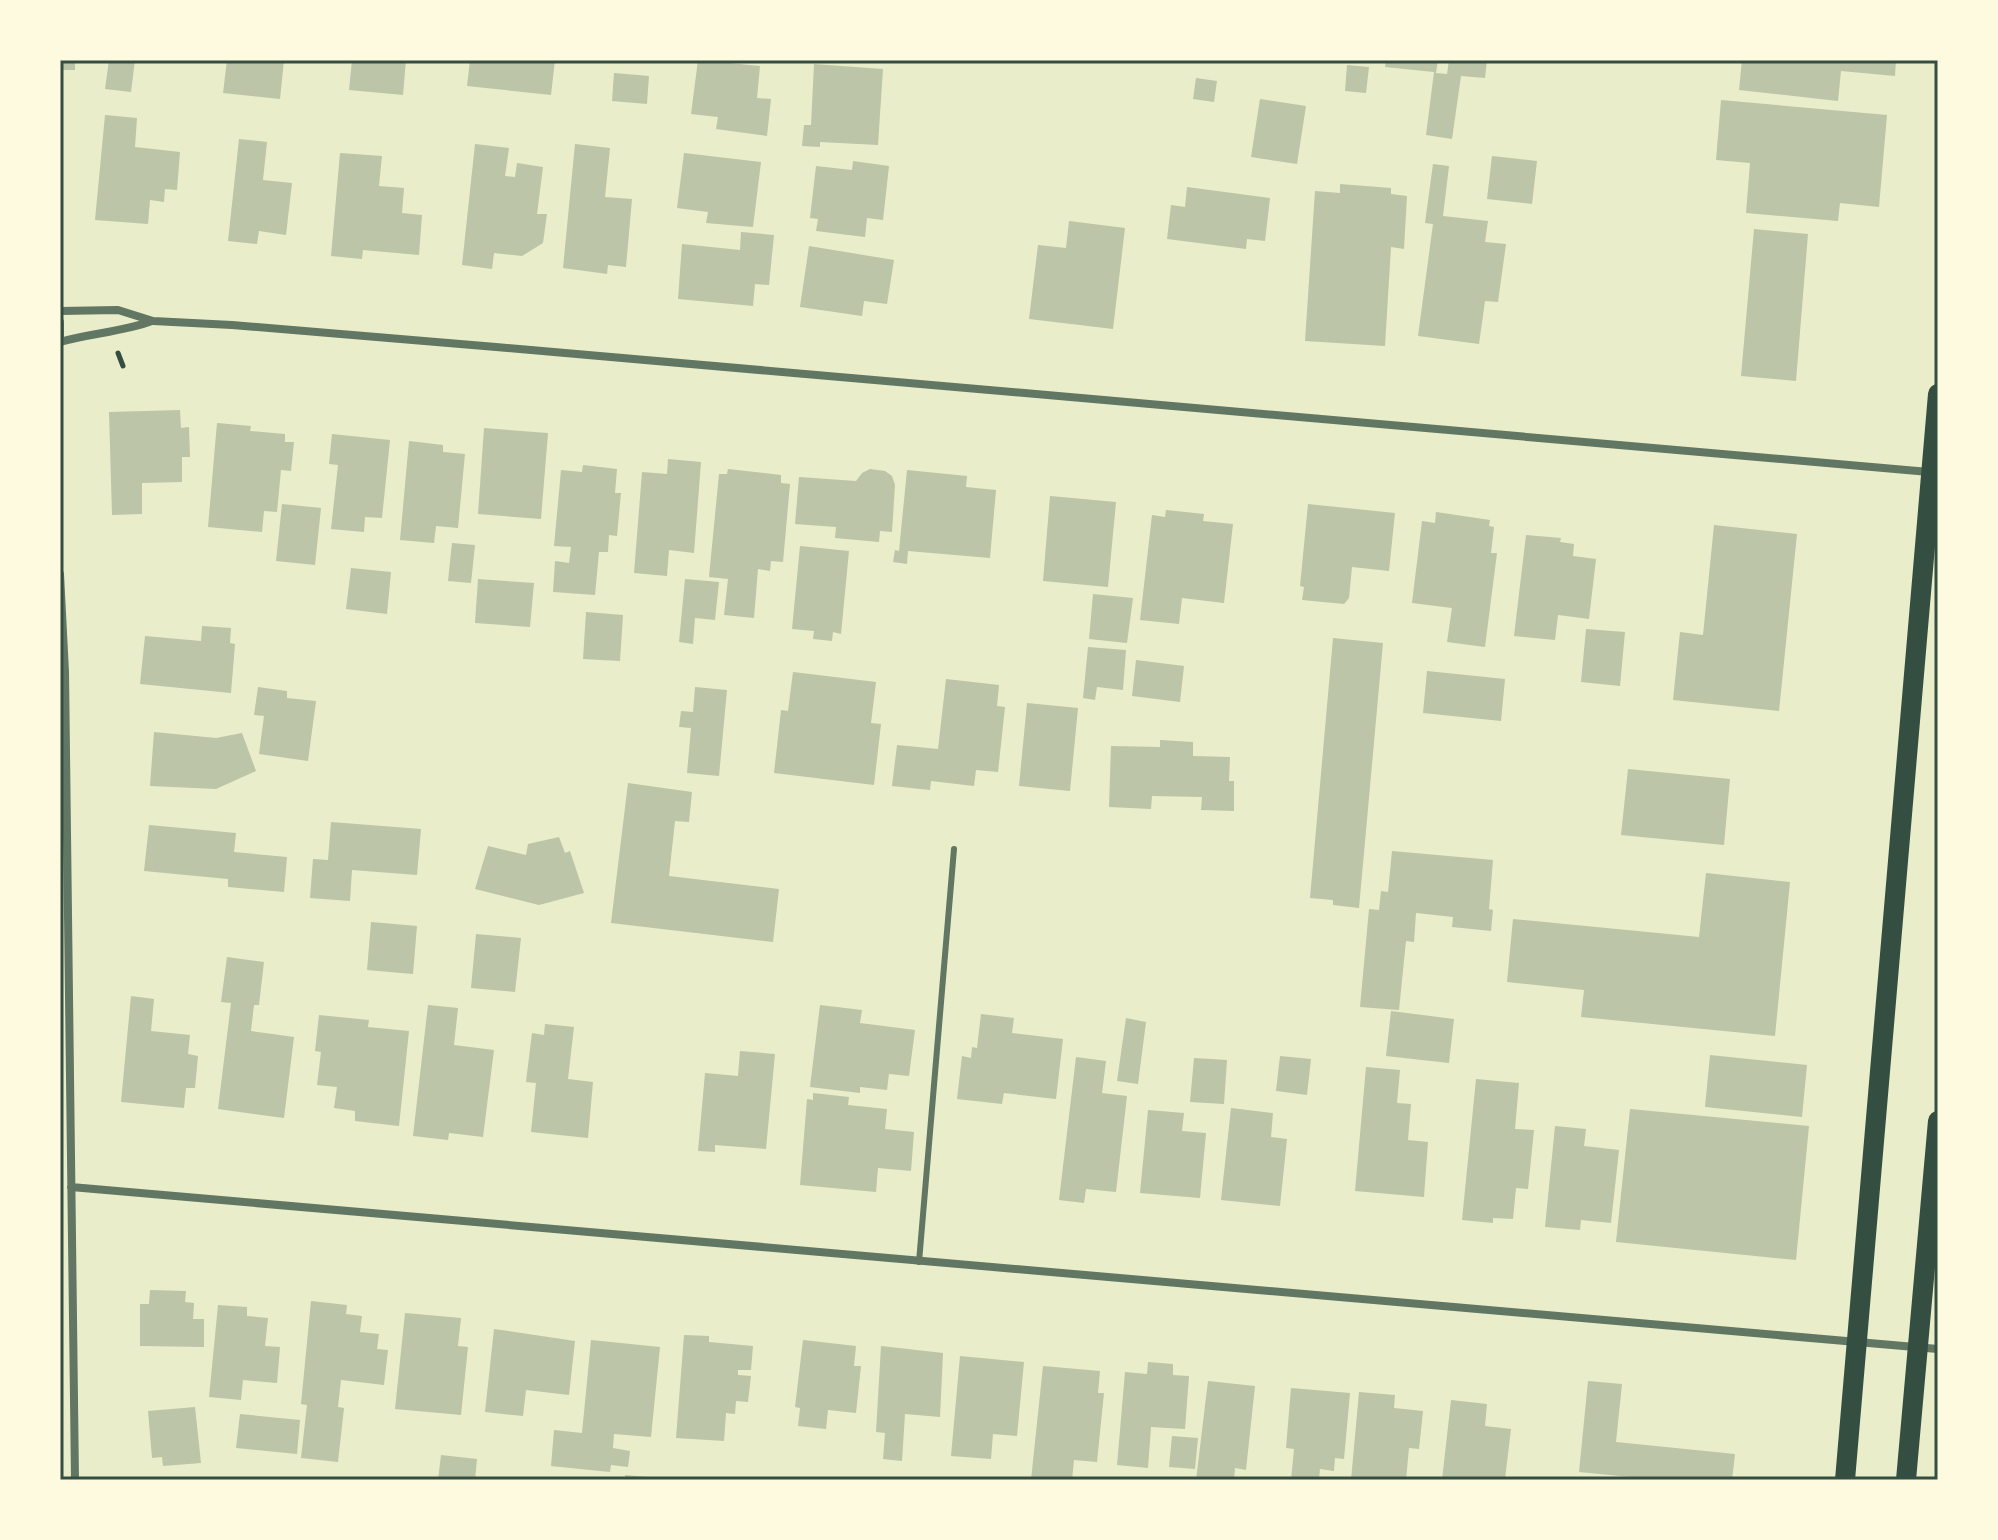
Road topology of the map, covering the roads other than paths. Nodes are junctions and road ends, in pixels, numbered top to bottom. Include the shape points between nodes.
1 (60, 311) edge
2 (153, 321) junction
3 (60, 322) edge
4 (60, 340) edge
5 (1938, 394) edge
6 (1935, 473) edge
7 (60, 574) edge
8 (954, 849) dead end
9 (1938, 1121) edge
10 (71, 1187) junction
11 (919, 1262) junction
12 (1857, 1343) junction
13 (1928, 1348) edge
14 (75, 1480) edge
15 (1845, 1480) edge
16 (1906, 1480) edge

1 - 2 street via 123,310
2 - 4 street
2 - 6 street
3 - 4 street
5 - 6 main road
6 - 12 main road
7 - 10 street
8 - 11 lane
9 - 13 main road
10 - 11 street
10 - 14 street
11 - 12 street
12 - 13 street
12 - 15 main road
13 - 16 main road

